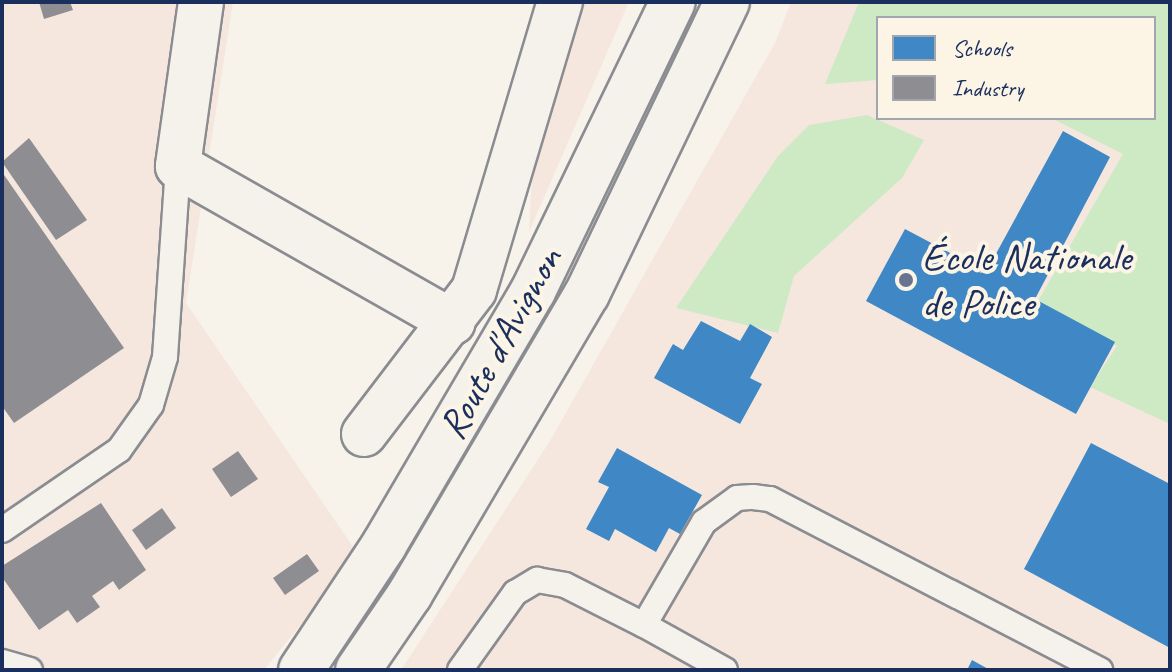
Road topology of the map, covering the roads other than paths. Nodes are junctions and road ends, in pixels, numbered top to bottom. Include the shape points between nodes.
1 (201, 2) edge
2 (560, 2) edge
3 (673, 2) edge
4 (727, 2) edge
5 (178, 166) junction
6 (453, 322) junction
7 (364, 434) dead end
8 (2, 530) edge
9 (644, 625) junction
10 (2, 662) edge
11 (30, 670) edge
12 (301, 670) edge
13 (358, 670) edge
14 (460, 670) edge
15 (725, 670) edge
16 (1100, 670) edge

1 - 5 main road
2 - 6 main road via 474,290
3 - 12 main road, Route d'Avignon via 533,291 384,545
4 - 13 main road, Route d'Avignon via 587,294 410,594
5 - 6 main road
5 - 8 lane via 165,357 151,405 119,450
6 - 7 main road
9 - 14 lane via 565,585 537,580 515,593
9 - 15 lane
9 - 16 lane via 704,522 737,498 753,497 770,499
10 - 11 lane

